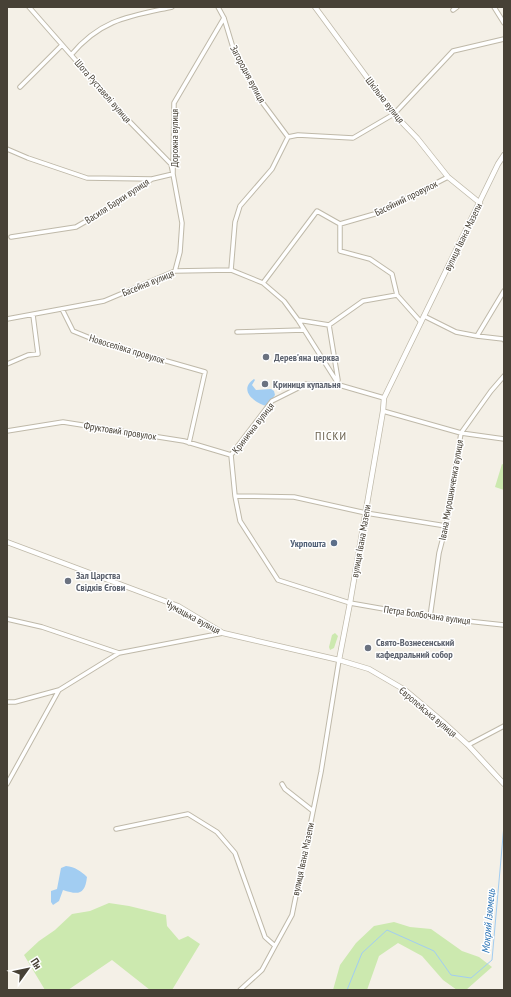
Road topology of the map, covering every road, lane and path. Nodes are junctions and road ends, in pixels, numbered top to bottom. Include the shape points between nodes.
1 (29, 7) edge
2 (172, 7) edge
3 (218, 7) edge
4 (315, 7) edge
5 (457, 7) edge
6 (494, 7) edge
7 (453, 10) dead end
8 (224, 18) junction
9 (504, 23) edge
10 (504, 39) edge
11 (62, 45) junction
12 (71, 55) junction
13 (20, 87) dead end
14 (394, 114) junction
15 (288, 137) junction
16 (7, 149) edge
17 (504, 155) edge
18 (174, 174) junction
19 (448, 177) junction
20 (152, 179) junction
21 (480, 203) junction
22 (340, 224) junction
23 (11, 237) dead end
24 (175, 270) junction
25 (232, 270) junction
26 (263, 283) junction
27 (504, 291) edge
28 (397, 296) junction
29 (62, 309) junction
30 (33, 315) junction
31 (424, 316) junction
32 (7, 318) edge
33 (298, 320) junction
34 (420, 322) junction
35 (329, 326) junction
36 (304, 330) junction
37 (237, 332) dead end
38 (478, 336) junction
39 (504, 340) edge
40 (7, 364) edge
41 (504, 376) edge
42 (339, 383) junction
43 (384, 398) junction
44 (383, 411) junction
45 (7, 431) edge
46 (461, 433) junction
47 (504, 439) edge
48 (189, 443) junction
49 (231, 455) junction
50 (235, 496) junction
51 (366, 513) junction
52 (446, 526) junction
53 (7, 542) edge
54 (350, 603) junction
55 (430, 617) junction
56 (7, 619) edge
57 (504, 625) edge
58 (223, 633) junction
59 (119, 653) junction
60 (339, 660) junction
61 (59, 690) junction
62 (7, 702) edge
63 (504, 726) edge
64 (468, 745) junction
65 (7, 784) edge
66 (282, 784) dead end
67 (504, 784) edge
68 (313, 811) junction
69 (116, 829) dead end
70 (275, 946) junction
71 (240, 990) edge

1 - 11 street, Шота Руставелі вулиця
2 - 12 street via 120,18 99,29
3 - 8 street, Загородня вулиця
4 - 14 street, Шкільна вулиця
5 - 7 street
6 - 9 street
8 - 15 street, Загородня вулиця via 237,57 262,102
8 - 18 street, Дорожна вулиця via 174,103
10 - 14 street via 454,51
11 - 12 street, Шота Руставелі вулиця
11 - 13 street
12 - 18 street, Шота Руставелі вулиця via 171,164
14 - 15 street via 353,138 298,135
14 - 19 street, Шкільна вулиця
15 - 25 street via 272,169 240,206 235,222
16 - 20 street via 87,178
17 - 21 street, вулиця Івана Мазепи
18 - 20 street
18 - 24 street, Дорожна вулиця via 182,222 180,252
19 - 21 street, Шкільна вулиця
19 - 22 street, Басейний провулок via 378,213
20 - 23 street, Василя Барки вулиця via 76,227
21 - 31 street, вулиця Івана Мазепи
22 - 26 street via 317,211
22 - 28 street via 340,251 370,260 392,274
24 - 25 street, Басейна вулиця
24 - 29 street, Басейна вулиця via 104,301
25 - 26 street, Басейна вулиця
26 - 33 street, Басейна вулиця via 284,300
27 - 38 street
28 - 34 street
28 - 35 street via 363,300
29 - 30 street, Басейна вулиця
29 - 48 street, Новоселівка провулок via 73,331 100,342 205,372
30 - 32 street, Басейна вулиця
30 - 40 street via 38,354 28,355
31 - 34 street, вулиця Івана Мазепи
31 - 38 street via 456,332
33 - 35 street
33 - 36 street, Басейна вулиця
34 - 43 street, вулиця Івана Мазепи
35 - 42 street
36 - 37 street
36 - 42 street, Басейна вулиця
38 - 39 street
41 - 46 street, Івана Мирошниченка вулиця
42 - 43 street, Кринична вулиця
42 - 49 street, Кринична вулиця via 306,384 272,402
43 - 44 street, вулиця Івана Мазепи
44 - 46 street
44 - 51 street, вулиця Івана Мазепи
45 - 48 street, Фруктовий провулок via 63,422
46 - 47 street
46 - 52 street, Івана Мирошниченка вулиця
48 - 49 street, Фруктовий провулок
49 - 50 street, Кринична вулиця
50 - 51 street via 294,497
50 - 54 street, Кринична вулиця via 240,521 278,580
51 - 52 street
51 - 54 street, вулиця Івана Мазепи
52 - 55 street, Івана Мирошниченка вулиця via 439,553
53 - 58 street, Чумацька вулиця via 178,606
54 - 55 street, Петра Болбочана вулиця
54 - 60 street, вулиця Івана Мазепи
55 - 57 street, Петра Болбочана вулиця
56 - 59 street via 42,627
58 - 59 street
58 - 60 street, Чумацька вулиця
59 - 61 street
60 - 64 street, Європейська вулиця via 369,669 405,690
60 - 68 street, вулиця Івана Мазепи
61 - 62 street
61 - 65 street
63 - 64 street
64 - 67 street, Європейська вулиця
66 - 68 street
68 - 70 street, вулиця Івана Мазепи via 292,915
69 - 70 street via 188,814 217,832 235,853 264,937
70 - 71 street, вулиця Івана Мазепи via 262,970

